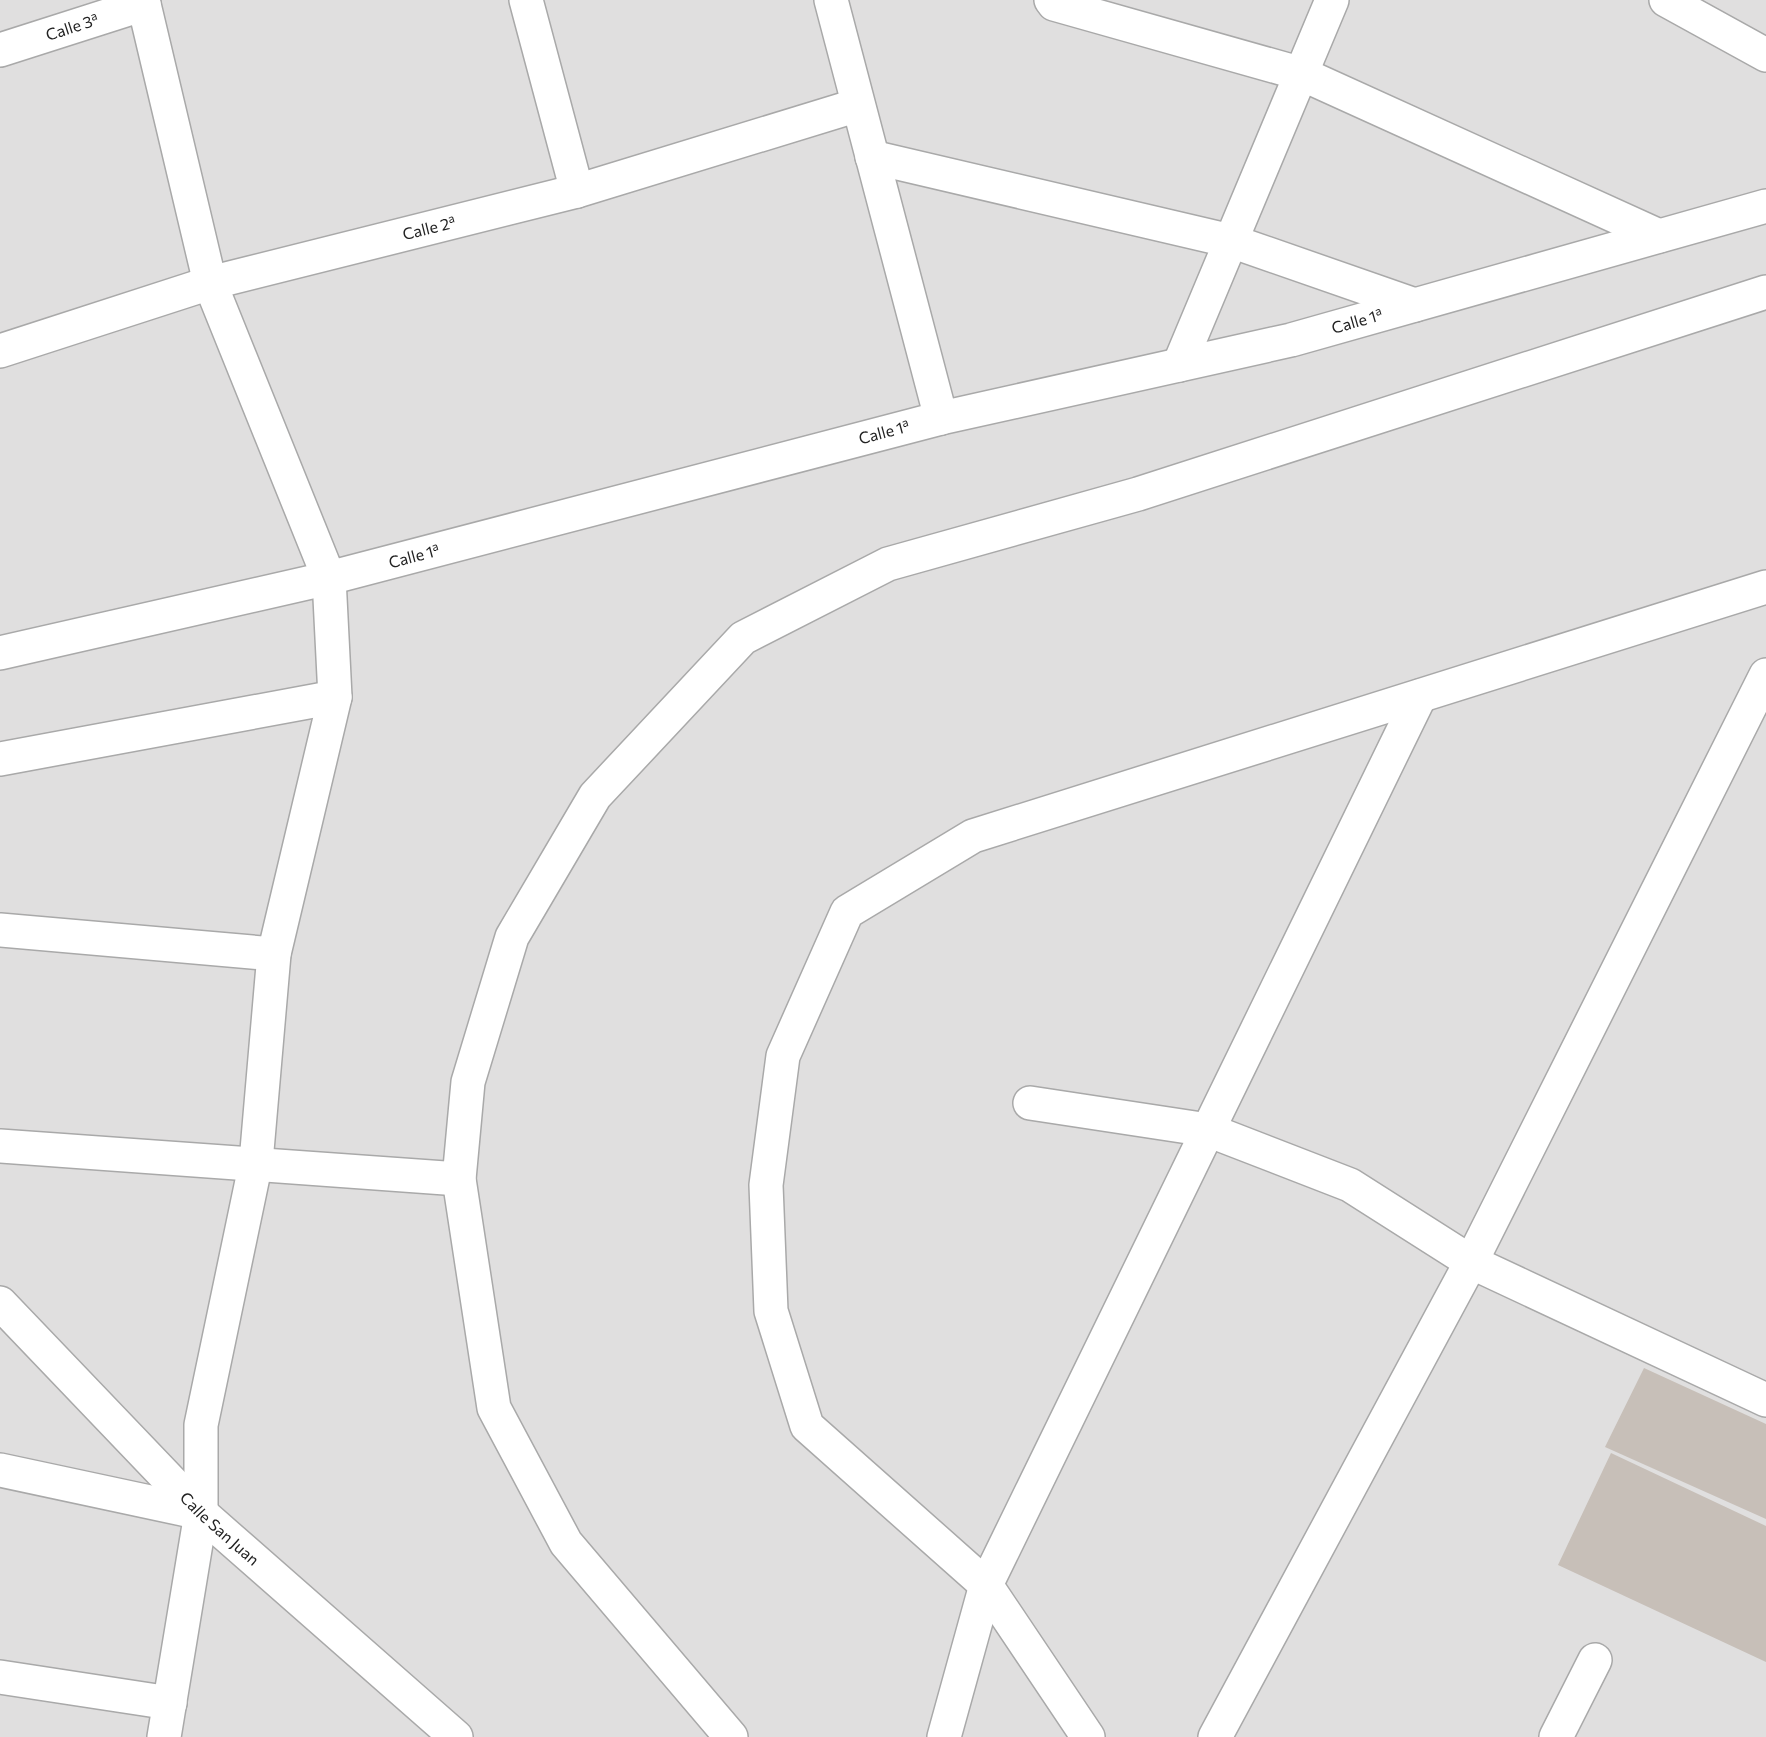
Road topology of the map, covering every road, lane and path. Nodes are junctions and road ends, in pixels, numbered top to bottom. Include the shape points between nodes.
1 (526, 0) edge
2 (831, 0) edge
3 (1051, 0) edge
4 (1332, 0) edge
5 (1666, 0) edge
6 (143, 2) edge
7 (0, 50) edge
8 (1766, 55) edge
9 (1302, 74) junction
10 (858, 105) junction
11 (872, 157) junction
12 (577, 191) junction
13 (1766, 206) edge
14 (1659, 236) junction
15 (1231, 241) junction
16 (210, 283) junction
17 (1766, 292) edge
18 (1415, 305) junction
19 (0, 351) edge
20 (1179, 365) junction
21 (940, 418) junction
22 (329, 578) junction
23 (1766, 587) edge
24 (0, 653) edge
25 (1766, 675) edge
26 (1420, 696) junction
27 (335, 697) junction
28 (0, 759) edge
29 (0, 930) edge
30 (273, 954) junction
31 (1029, 1103) dead end
32 (1208, 1130) junction
33 (0, 1146) edge
34 (256, 1162) junction
35 (459, 1179) junction
36 (1471, 1262) junction
37 (0, 1303) edge
38 (1766, 1400) edge
39 (0, 1470) edge
40 (201, 1513) junction
41 (986, 1585) junction
42 (1595, 1660) dead end
43 (0, 1677) edge
44 (170, 1703) junction
45 (164, 1737) edge
46 (456, 1737) edge
47 (731, 1737) edge
48 (944, 1737) edge
49 (1088, 1737) edge
50 (1215, 1737) edge
51 (1556, 1737) edge

1 - 12 street
2 - 10 street
3 - 9 street
4 - 9 street
5 - 8 street
6 - 7 street, Calle 3ª
6 - 16 street
9 - 14 street
9 - 15 street
10 - 11 street
10 - 12 street, Calle 2ª
11 - 15 street
11 - 21 street
12 - 16 street, Calle 2ª
13 - 14 street, Calle 1ª
14 - 18 street, Calle 1ª
15 - 18 street
15 - 20 street
16 - 19 street, Calle 2ª
16 - 22 street
17 - 35 street via 1138,494 888,564 743,638 595,796 512,937 468,1082
18 - 20 street, Calle 1ª via 1291,340
20 - 21 street, Calle 1ª
21 - 22 street, Calle 1ª
22 - 24 street, Calle 1ª
22 - 27 street
23 - 26 street
25 - 36 street
26 - 32 street
26 - 41 street via 973,836 847,912 783,1056 766,1185 771,1311 807,1426
27 - 28 street
27 - 30 street
29 - 30 street
30 - 34 street
31 - 32 street
32 - 36 street via 1350,1185
32 - 41 street
33 - 34 street
34 - 35 street
34 - 40 street via 201,1425
35 - 47 street via 494,1408 566,1544
36 - 38 street
36 - 50 street
37 - 40 street, Calle San Juan
39 - 40 street
40 - 44 street
40 - 46 street, Calle San Juan
41 - 48 street
41 - 49 street
42 - 51 street
43 - 44 street
44 - 45 street

